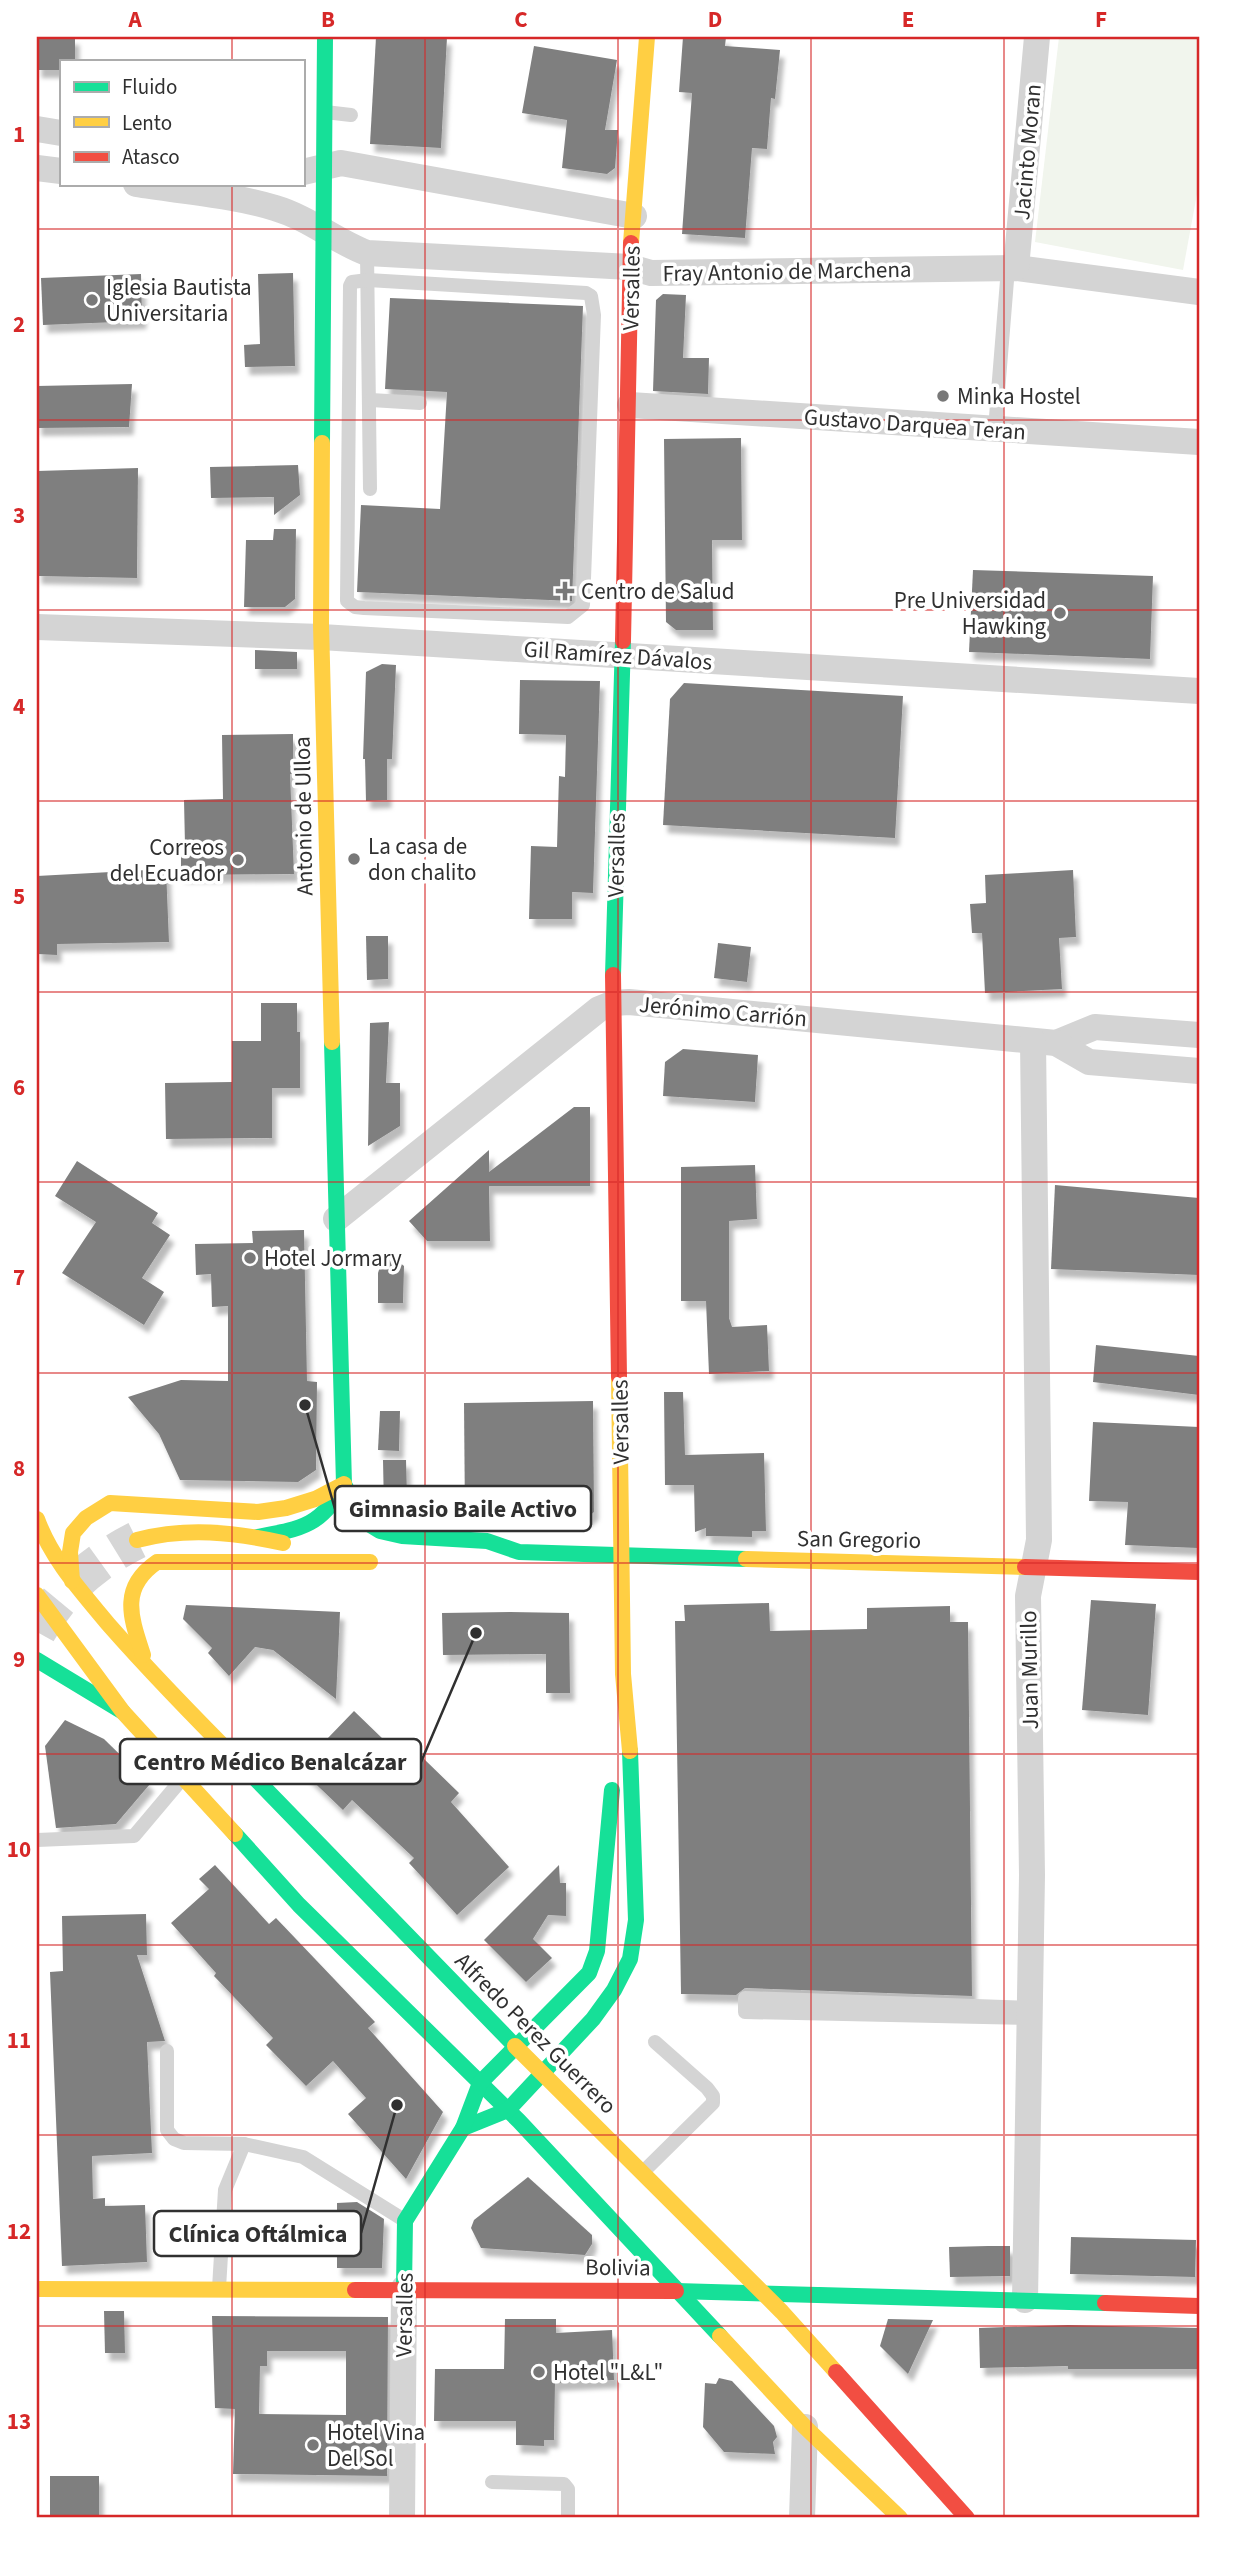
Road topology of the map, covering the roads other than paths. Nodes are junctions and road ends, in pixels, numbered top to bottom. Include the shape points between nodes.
1 (325, 37) edge
2 (647, 37) edge
3 (1037, 37) edge
4 (324, 112) junction
5 (351, 116) dead end
6 (37, 129) edge
7 (60, 134) edge
8 (37, 168) edge
9 (313, 170) edge
10 (60, 171) edge
11 (148, 186) edge
12 (634, 216) junction
13 (322, 228) junction
14 (367, 253) junction
15 (630, 267) junction
16 (1012, 268) junction
17 (368, 280) junction
18 (1199, 292) edge
19 (371, 400) junction
20 (420, 403) dead end
21 (630, 405) junction
22 (996, 429) junction
23 (1199, 442) edge
24 (370, 489) dead end
25 (37, 627) edge
26 (321, 637) junction
27 (620, 655) junction
28 (1199, 691) edge
29 (614, 1003) junction
30 (1199, 1035) edge
31 (1044, 1042) junction
32 (1199, 1071) edge
33 (336, 1219) junction
34 (344, 1484) junction
35 (37, 1519) edge
36 (257, 1537) junction
37 (137, 1540) tunnel mouth
38 (519, 1552) junction
39 (622, 1556) junction
40 (500, 1560) dead end
41 (1034, 1565) junction
42 (1199, 1572) edge
43 (72, 1581) junction
44 (37, 1595) edge
45 (37, 1660) edge
46 (146, 1667) junction
47 (623, 1674) junction
48 (67, 1679) junction
49 (37, 1684) edge
50 (123, 1713) junction
51 (183, 1777) junction
52 (37, 1840) edge
53 (745, 2005) dead end
54 (1029, 2013) junction
55 (655, 2042) dead end
56 (517, 2048) junction
57 (167, 2051) dead end
58 (544, 2073) junction
59 (480, 2083) junction
60 (508, 2110) junction
61 (463, 2129) junction
62 (244, 2144) junction
63 (642, 2173) junction
64 (405, 2221) junction
65 (219, 2288) junction
66 (404, 2288) junction
67 (37, 2289) edge
68 (680, 2291) junction
69 (761, 2292) junction
70 (1025, 2300) junction
71 (1199, 2306) edge
72 (804, 2427) junction
73 (492, 2482) dead end
74 (402, 2518) edge
75 (568, 2518) edge
76 (802, 2518) edge
77 (900, 2518) edge
78 (967, 2518) edge

1 - 4 street, Antonio de Ulloa
2 - 12 street, Versalles
3 - 16 street, Jacinto Moran
4 - 5 lane
4 - 9 street, Antonio de Ulloa
6 - 7 street
8 - 10 street
9 - 12 street via 341,163
9 - 13 street, Antonio de Ulloa
11 - 13 street, Fray Antonio de Marchena via 274,207
12 - 15 street, Versalles
13 - 14 street, Fray Antonio de Marchena via 345,245
13 - 26 street, Antonio de Ulloa
14 - 15 street, Fray Antonio de Marchena
14 - 17 lane
15 - 16 street, Fray Antonio de Marchena via 651,273
15 - 21 street, Versalles
16 - 18 street, Fray Antonio de Marchena
16 - 22 lane
17 - 17 lane via 350,286 347,601 355,607 378,609 568,617 578,612 583,604 591,296
17 - 19 lane
19 - 20 lane
19 - 24 lane
21 - 22 street, Gustavo Darquea Teran
21 - 27 street, Versalles
22 - 23 street, Gustavo Darquea Teran
25 - 26 street, Gil Ramírez Dávalos
26 - 27 street, Gil Ramírez Dávalos
26 - 33 street, Antonio de Ulloa
27 - 28 street, Gil Ramírez Dávalos
27 - 29 street, Versalles
29 - 31 street, Jerónimo Carrión
29 - 33 street, Jerónimo Carrión via 599,1009
29 - 39 street, Versalles
30 - 31 street, Jerónimo Carrión via 1095,1027
31 - 32 street, Jerónimo Carrión via 1089,1062
31 - 41 street, Juan Murillo via 1039,1540
33 - 34 street, Antonio de Ulloa
34 - 36 street via 329,1511 312,1526
34 - 38 street, San Gregorio via 362,1520 380,1531 487,1541
34 - 43 street via 308,1504 276,1512 110,1503 86,1515 71,1535
35 - 43 street, Alfredo Perez Guerrero via 46,1543
36 - 37 street via 172,1532
36 - 46 street via 377,1562 157,1562 138,1577 130,1595
38 - 39 street, San Gregorio
38 - 40 street, San Gregorio
39 - 41 street, San Gregorio
39 - 47 street, Versalles
41 - 42 street, San Gregorio
41 - 54 street, Juan Murillo via 1028,1596
43 - 46 street, Alfredo Perez Guerrero
44 - 50 street
45 - 48 street
46 - 56 street, Alfredo Perez Guerrero
47 - 56 street, Versalles via 597,1951 590,1973
47 - 58 street, Versalles via 634,1810 636,1920 630,1959 593,2019
48 - 49 street
48 - 50 street
50 - 51 street
51 - 52 lane via 134,1836
51 - 59 street via 299,1905
53 - 54 lane
54 - 70 street, Juan Murillo
55 - 63 lane via 707,2088 713,2103
56 - 58 street, Alfredo Perez Guerrero
56 - 59 street, Versalles
57 - 62 lane via 167,2130 174,2139
58 - 60 street, Versalles
58 - 63 street, Alfredo Perez Guerrero
59 - 60 street
59 - 61 street, Versalles
60 - 61 street, Versalles
60 - 68 street
61 - 64 street, Versalles
62 - 64 lane via 303,2157
62 - 65 lane via 225,2190
63 - 69 street, Alfredo Perez Guerrero
64 - 66 street, Versalles
65 - 66 street, Bolivia
65 - 67 street, Bolivia
66 - 68 street, Bolivia
66 - 74 street, Versalles
68 - 69 street, Bolivia
68 - 72 street
69 - 70 street, Bolivia
69 - 78 street, Alfredo Perez Guerrero
70 - 71 street, Bolivia
72 - 76 street
72 - 77 street
73 - 75 lane via 564,2484

